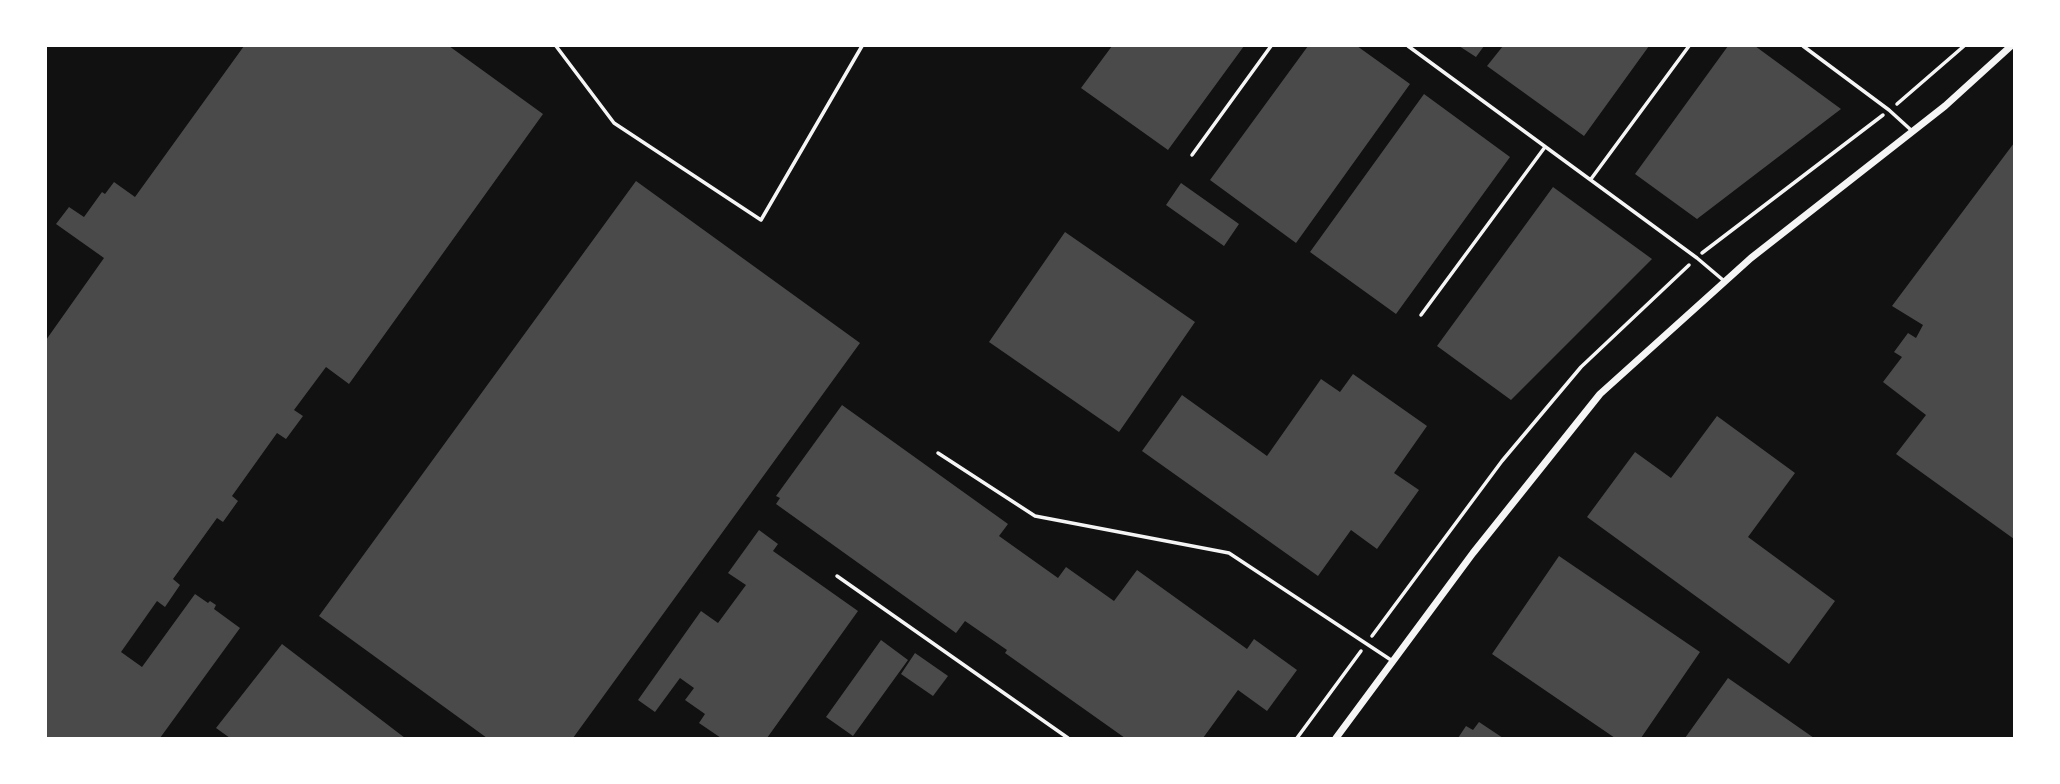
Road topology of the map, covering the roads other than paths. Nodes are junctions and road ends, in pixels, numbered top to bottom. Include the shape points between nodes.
1 (556, 46) edge
2 (862, 46) edge
3 (1271, 46) edge
4 (1408, 46) edge
5 (1689, 46) edge
6 (1803, 46) edge
7 (2011, 46) edge
8 (1913, 132) junction
9 (1545, 147) junction
10 (1192, 155) dead end
11 (1590, 180) junction
12 (1725, 282) junction
13 (1421, 315) dead end
14 (938, 453) dead end
15 (837, 576) dead end
16 (1393, 661) junction
17 (1068, 738) edge
18 (1336, 738) edge

1 - 2 lane via 614,123 761,220
3 - 10 lane
4 - 9 lane
5 - 11 lane
6 - 8 lane
7 - 8 street
8 - 12 street
9 - 11 lane
9 - 13 lane
11 - 12 lane
12 - 16 street via 1600,394
14 - 16 lane via 1035,516 1229,553
15 - 17 lane
16 - 18 street

